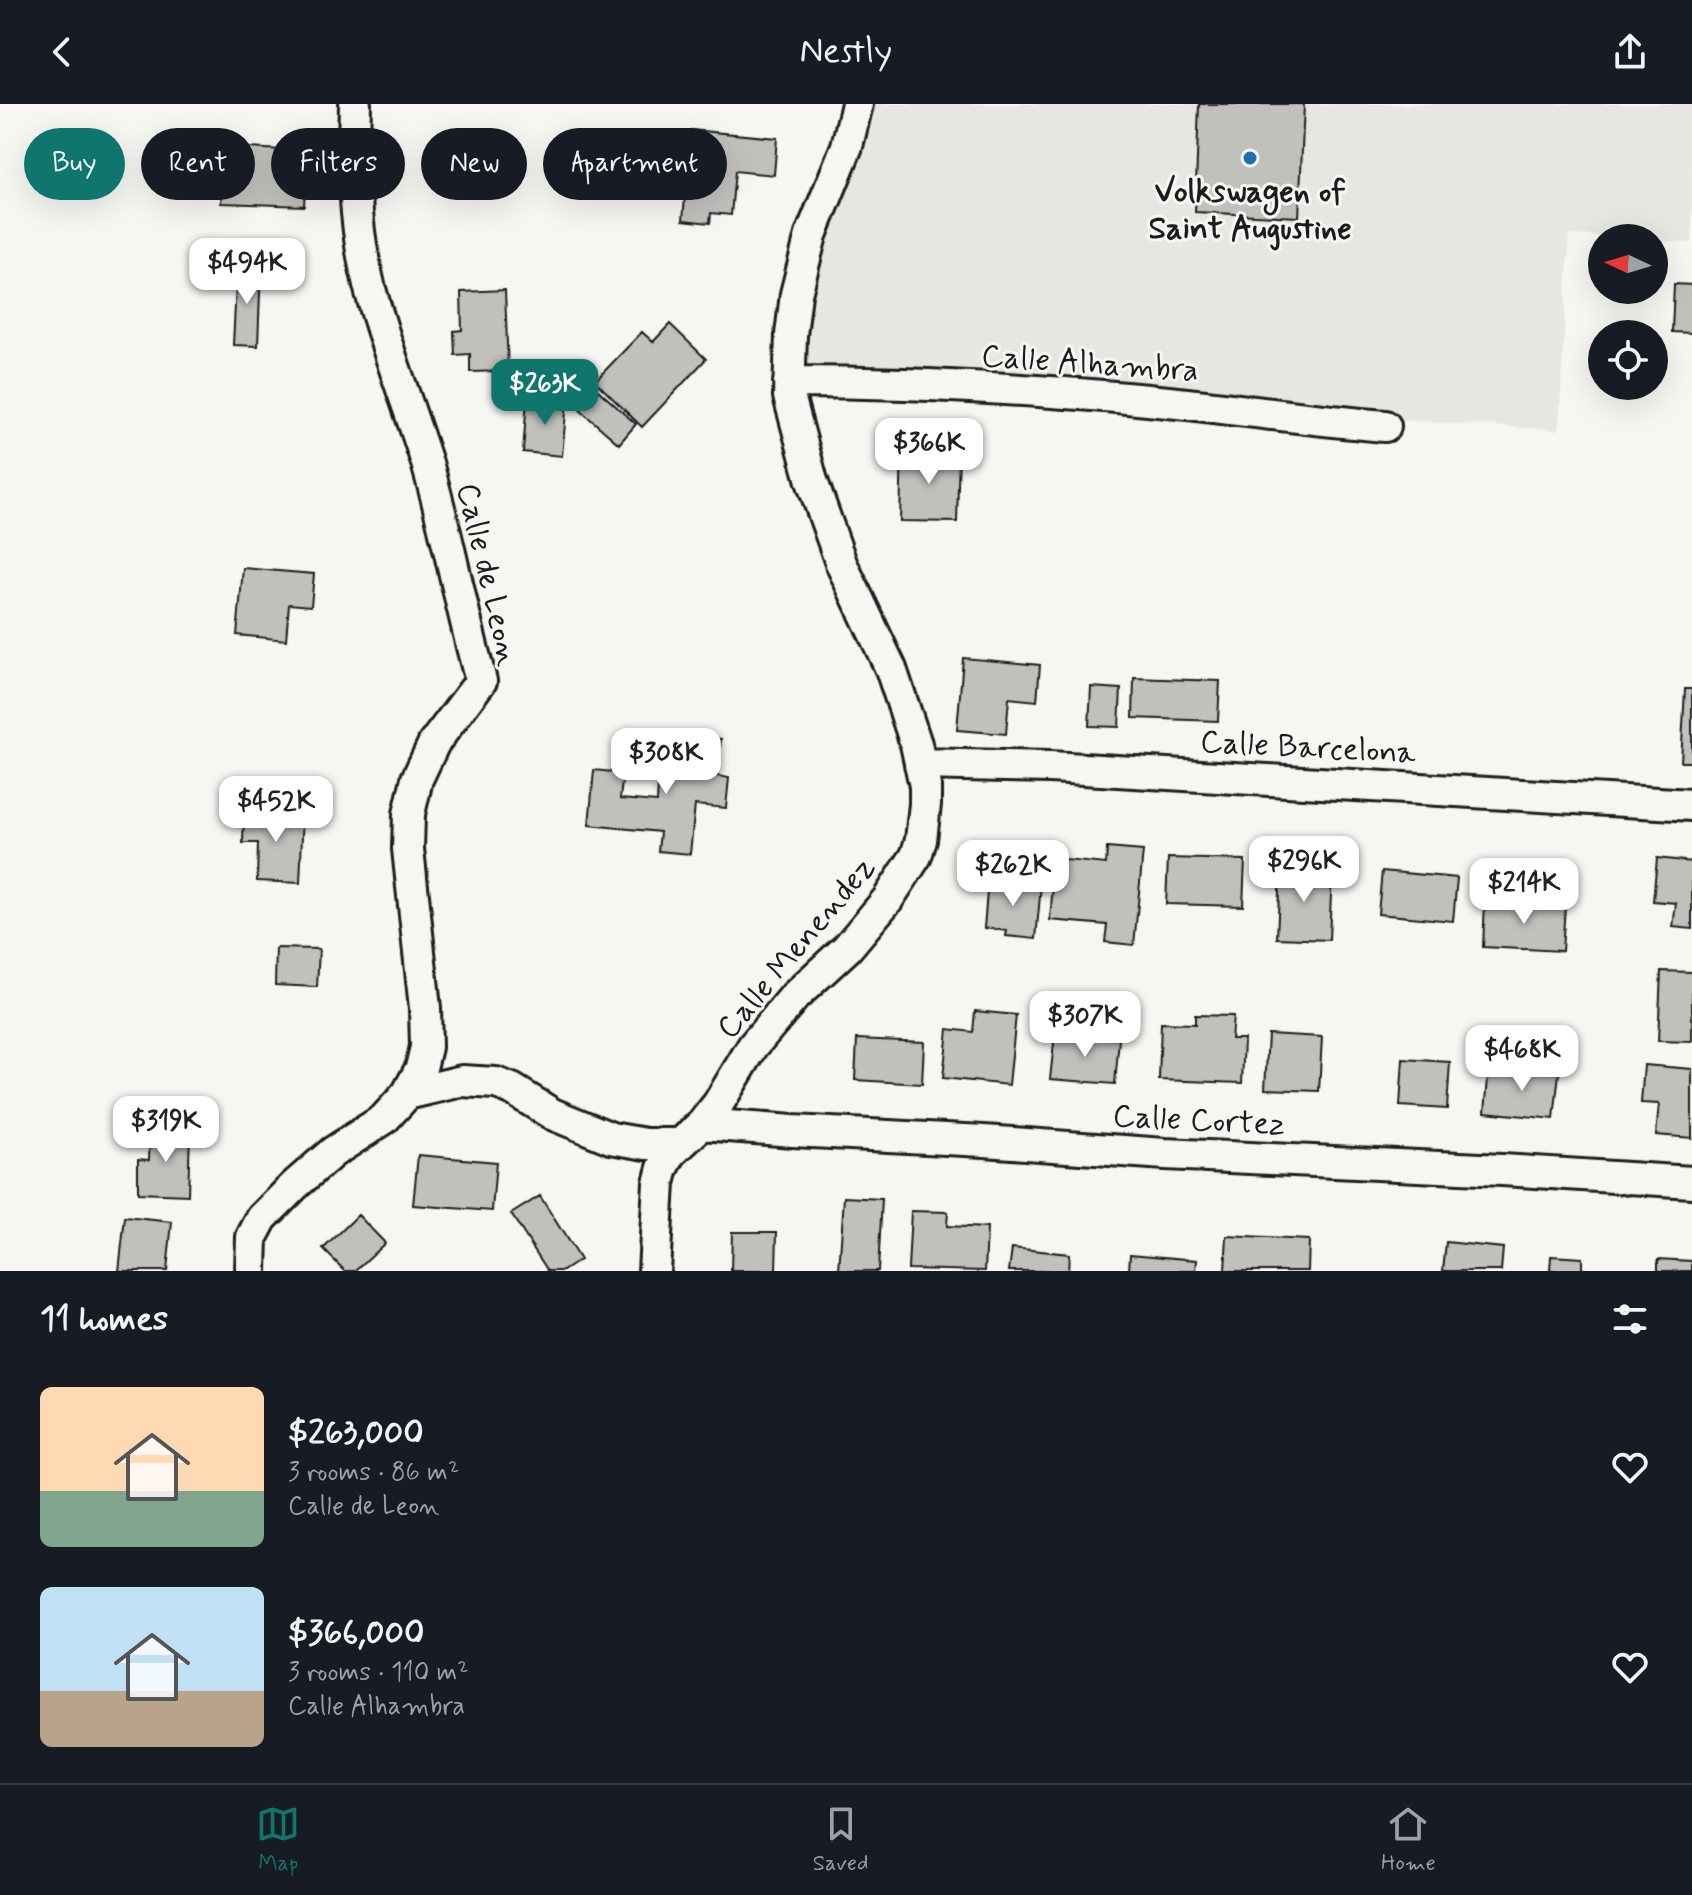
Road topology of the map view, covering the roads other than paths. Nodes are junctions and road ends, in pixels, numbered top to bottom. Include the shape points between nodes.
1 (355, 104) edge
2 (857, 104) edge
3 (789, 382) junction
4 (1385, 426) dead end
5 (920, 764) junction
6 (1692, 805) edge
7 (407, 1094) junction
8 (691, 1134) junction
9 (1692, 1182) edge
10 (251, 1271) edge
11 (654, 1271) edge

1 - 7 street, Calle de Leon via 355,203 368,282 426,462 481,681 434,743 417,779 409,814 426,1047
2 - 3 street, Calle Menendez via 796,294
3 - 4 street, Calle Alhambra via 1135,398
3 - 5 street, Calle Menendez via 812,481 841,563 891,669
5 - 6 street, Calle Barcelona
5 - 8 street, Calle Menendez via 925,804 916,856 847,948 795,996 753,1046 718,1104
7 - 8 street via 462,1081 496,1083 611,1138 646,1144
7 - 10 street, Calle de Leon via 384,1119 333,1152 262,1218 252,1237
8 - 9 street, Calle Cortez via 793,1131
8 - 11 street, Calle Menendez via 663,1168

